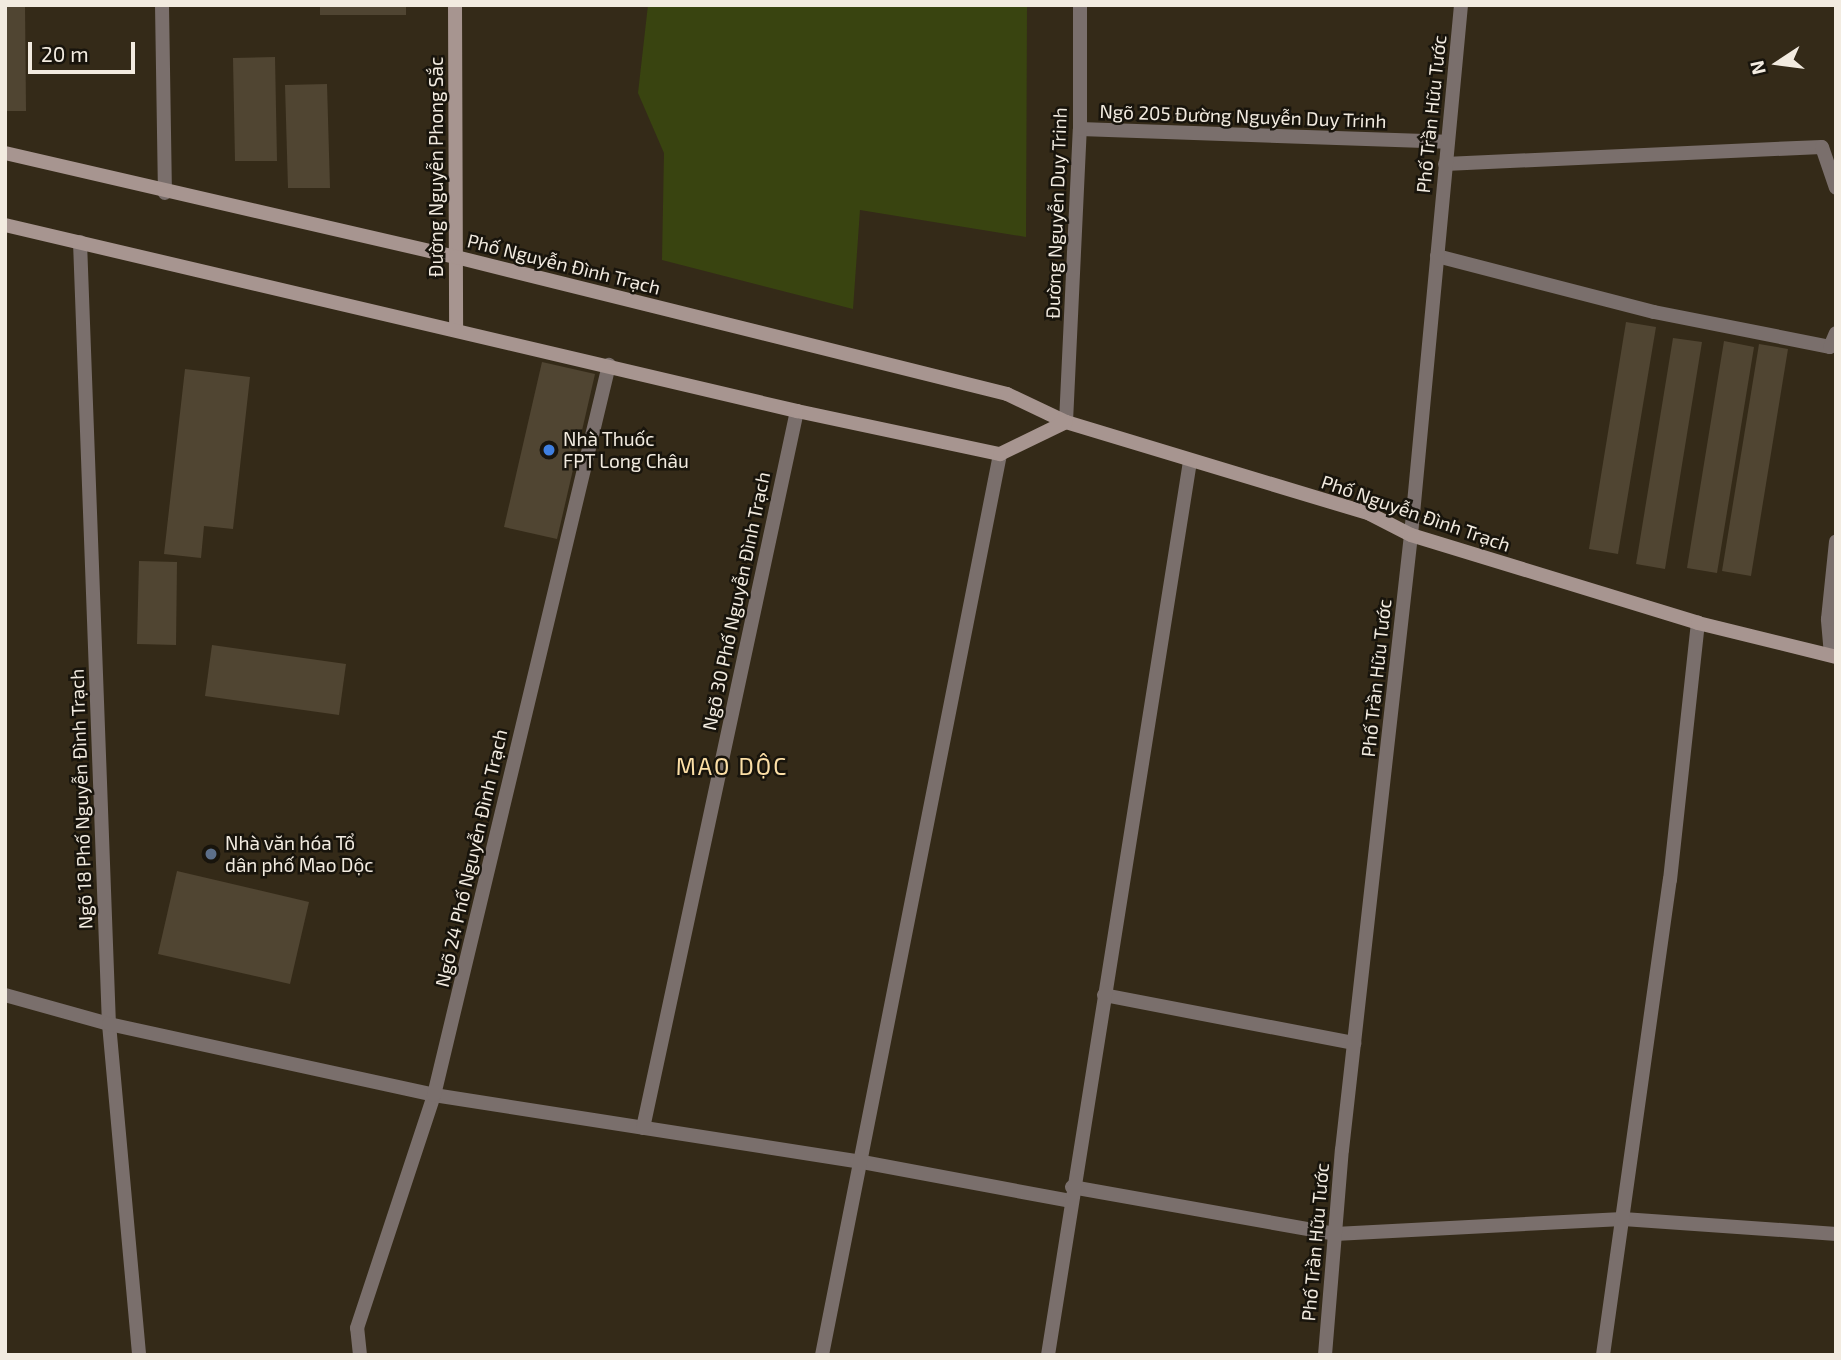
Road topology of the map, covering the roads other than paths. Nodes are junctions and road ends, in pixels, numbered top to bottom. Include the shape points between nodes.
1 (162, 5) edge
2 (455, 5) edge
3 (1080, 5) edge
4 (1461, 5) edge
5 (1080, 130) junction
6 (1447, 142) junction
7 (5, 153) edge
8 (1445, 164) junction
9 (1832, 165) edge
10 (1836, 188) edge
11 (165, 193) junction
12 (5, 225) edge
13 (79, 242) junction
14 (1437, 256) junction
15 (456, 257) junction
16 (456, 329) junction
17 (1836, 333) edge
18 (609, 365) junction
19 (797, 411) junction
20 (1066, 422) junction
21 (1000, 454) junction
22 (1190, 461) junction
23 (1411, 536) junction
24 (1836, 541) edge
25 (1698, 623) junction
26 (1833, 656) edge
27 (5, 995) edge
28 (1104, 995) junction
29 (109, 1024) junction
30 (1354, 1043) junction
31 (434, 1095) junction
32 (643, 1128) junction
33 (857, 1161) junction
34 (1071, 1194) junction
35 (1623, 1219) junction
36 (1335, 1234) junction
37 (1836, 1234) edge
38 (139, 1355) edge
39 (360, 1355) edge
40 (822, 1355) edge
41 (1048, 1355) edge
42 (1325, 1355) edge
43 (1603, 1355) edge

1 - 11 street
2 - 15 street, Đường Nguyễn Phong Sắc
3 - 5 street, Đường Nguyễn Duy Trinh
4 - 6 street, Phố Trần Hữu Tước
5 - 6 street, Ngõ 205 Đường Nguyễn Duy Trinh
5 - 20 street, Đường Nguyễn Duy Trinh
6 - 8 street, Phố Trần Hữu Tước
7 - 11 street, Phố Nguyễn Đình Trạch
8 - 9 street via 1822,146
8 - 14 street, Phố Trần Hữu Tước
9 - 10 street
11 - 15 street, Phố Nguyễn Đình Trạch
12 - 13 street
13 - 16 street
13 - 29 street, Ngõ 18 Phố Nguyễn Đình Trạch
14 - 17 street via 1654,312 1830,346
14 - 23 street, Phố Trần Hữu Tước
15 - 16 street, Đường Nguyễn Phong Sắc
15 - 20 street, Phố Nguyễn Đình Trạch via 1007,394
16 - 18 street
18 - 19 street
18 - 31 street, Ngõ 24 Phố Nguyễn Đình Trạch
19 - 21 street
19 - 32 street, Ngõ 30 Phố Nguyễn Đình Trạch
20 - 21 street
20 - 22 street, Phố Nguyễn Đình Trạch
21 - 33 street
22 - 23 street, Phố Nguyễn Đình Trạch via 1378,517
22 - 28 street
23 - 25 street, Phố Nguyễn Đình Trạch
23 - 30 street, Phố Trần Hữu Tước
24 - 26 street via 1828,619
25 - 26 street, Phố Nguyễn Đình Trạch
25 - 35 street via 1670,880
27 - 29 street
28 - 30 street
28 - 34 street
29 - 31 street
29 - 38 street, Ngõ 18 Phố Nguyễn Đình Trạch
30 - 36 street, Phố Trần Hữu Tước
31 - 32 street
31 - 39 street, Ngõ 24 Phố Nguyễn Đình Trạch via 357,1328
32 - 33 street
33 - 34 street
33 - 40 street
34 - 36 street
34 - 41 street
35 - 36 street
35 - 37 street
35 - 43 street
36 - 42 street, Phố Trần Hữu Tước

